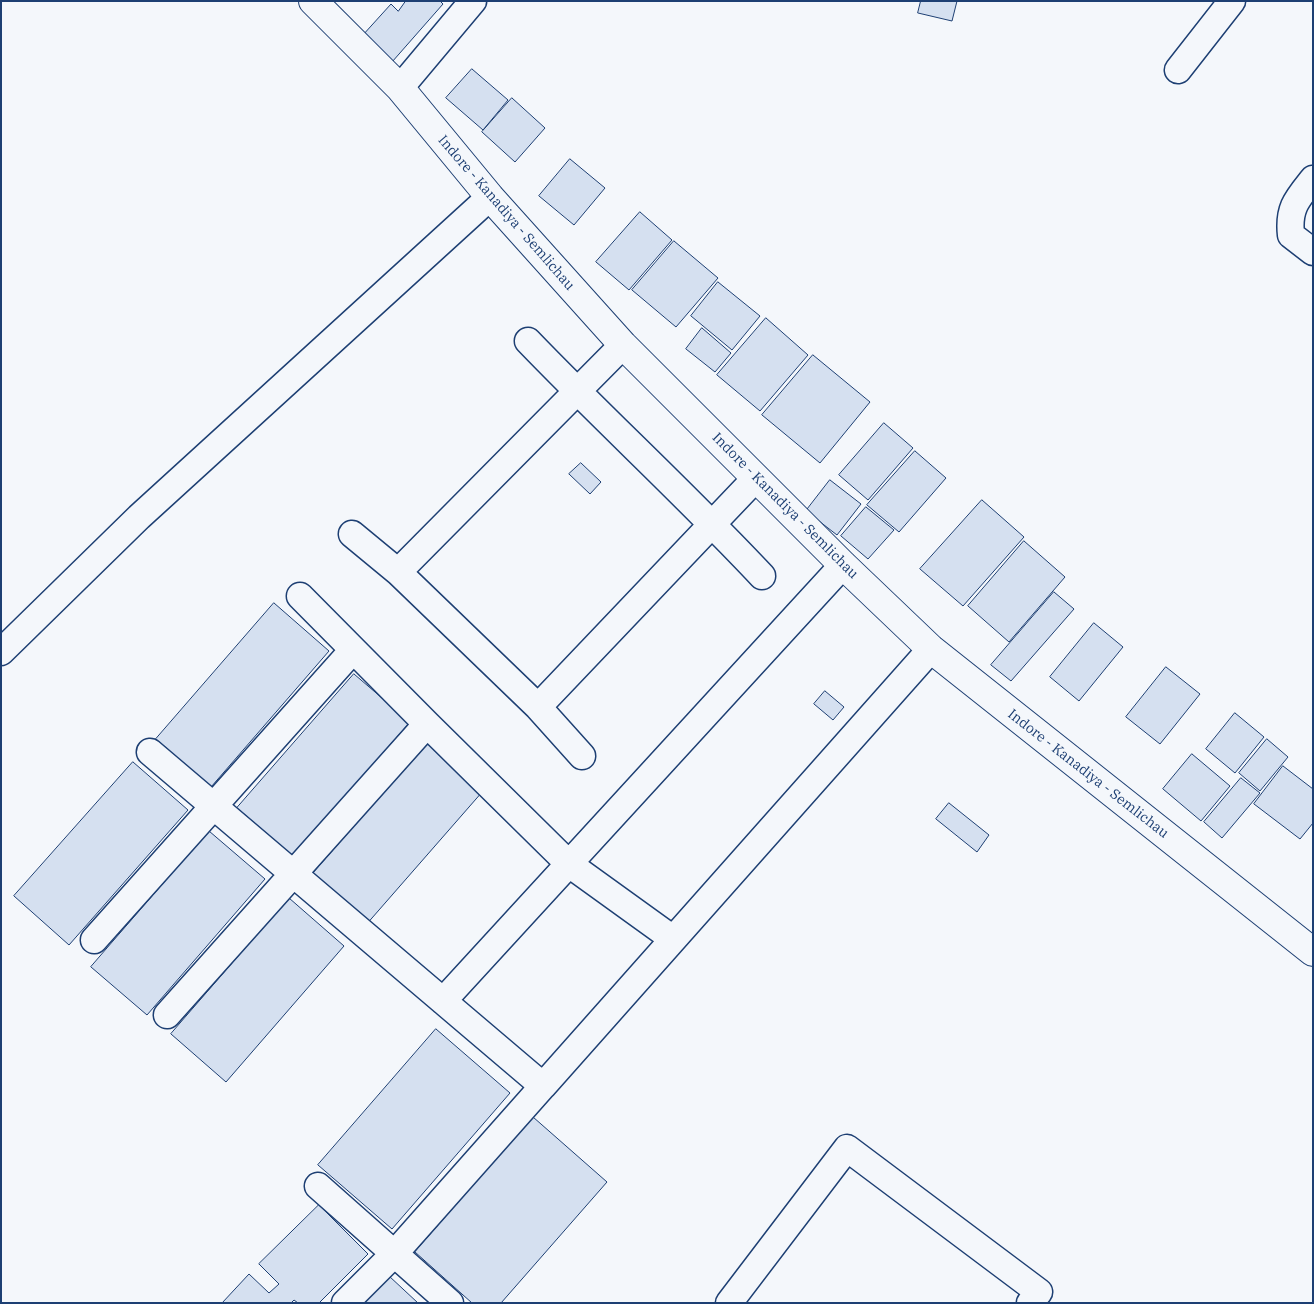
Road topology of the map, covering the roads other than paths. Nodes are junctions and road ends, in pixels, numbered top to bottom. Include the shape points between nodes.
1 (313, 1) edge
2 (473, 1) edge
3 (1232, 1) edge
4 (1178, 70) dead end
5 (400, 88) junction
6 (1313, 179) edge
7 (490, 197) junction
8 (1313, 252) edge
9 (528, 341) dead end
10 (623, 344) junction
11 (576, 391) junction
12 (756, 478) junction
13 (713, 524) junction
14 (352, 534) dead end
15 (843, 565) junction
16 (398, 572) junction
17 (762, 576) dead end
18 (300, 596) dead end
19 (931, 649) junction
20 (353, 650) junction
21 (1, 652) edge
22 (538, 706) junction
23 (426, 724) junction
24 (150, 752) dead end
25 (582, 756) dead end
26 (213, 805) junction
27 (569, 864) junction
28 (292, 873) junction
29 (673, 939) junction
30 (94, 940) dead end
31 (1313, 952) edge
32 (443, 1001) junction
33 (167, 1016) dead end
34 (542, 1086) junction
35 (318, 1186) dead end
36 (395, 1253) junction
37 (1040, 1299) edge
38 (345, 1303) edge
39 (450, 1303) edge
40 (729, 1303) edge

1 - 5 main road, Indore - Kanadiya - Semlichau
2 - 5 street
3 - 4 street
5 - 7 main road, Indore - Kanadiya - Semlichau
6 - 8 street via 1294,204 1289,220 1291,235
7 - 10 main road, Indore - Kanadiya - Semlichau
7 - 21 street via 139,517
9 - 11 street
10 - 11 street
10 - 12 main road, Indore - Kanadiya - Semlichau
11 - 13 street
11 - 16 street
12 - 13 street
12 - 15 main road, Indore - Kanadiya - Semlichau
13 - 17 street
13 - 22 street
14 - 16 street
15 - 19 main road, Indore - Kanadiya - Semlichau
15 - 27 street
16 - 22 street
18 - 20 street
19 - 29 street
19 - 31 main road, Indore - Kanadiya - Semlichau
20 - 23 street
20 - 26 street
22 - 25 street
23 - 27 street
23 - 28 street
24 - 26 street
26 - 28 street
26 - 30 street
27 - 29 street
27 - 32 street
28 - 32 street
28 - 33 street
29 - 34 street
32 - 34 street
34 - 36 street
35 - 36 street
36 - 38 street
36 - 39 street
37 - 40 street via 847,1148

